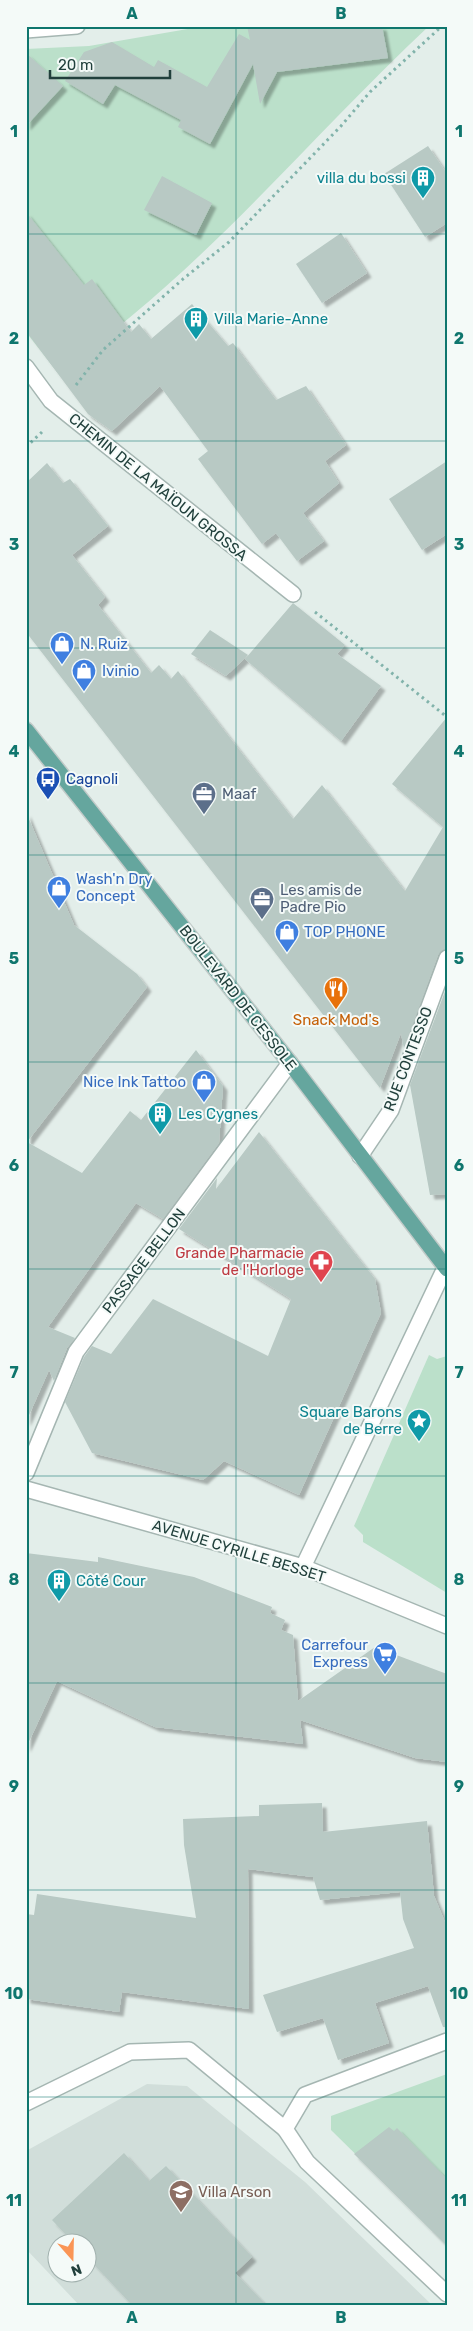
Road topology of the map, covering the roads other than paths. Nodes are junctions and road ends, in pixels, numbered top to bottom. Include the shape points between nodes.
1 (77, 26) edge
2 (26, 30) edge
3 (26, 367) edge
4 (293, 594) road end
5 (26, 730) edge
6 (447, 958) edge
7 (290, 1064) junction
8 (360, 1156) junction
9 (446, 1269) edge
10 (26, 1473) edge
11 (26, 1490) edge
12 (303, 1567) junction
13 (447, 1626) edge
14 (447, 2041) edge
15 (26, 2103) edge
16 (285, 2128) junction
17 (447, 2294) edge

1 - 2 street
3 - 4 street, CHEMIN DE LA MAÏOUN GROSSA via 59,408
5 - 7 main road, BOULEVARD DE CESSOLE
6 - 8 street, RUE CONTESSO via 391,1110
7 - 8 main road, BOULEVARD DE CESSOLE
7 - 10 street, PASSAGE BELLON via 76,1352
8 - 9 main road, BOULEVARD DE CESSOLE
9 - 12 street
11 - 12 street, AVENUE CYRILLE BESSET
12 - 13 street, AVENUE CYRILLE BESSET
14 - 16 street via 305,2095
15 - 16 street via 130,2052 189,2050
16 - 17 street via 307,2162

